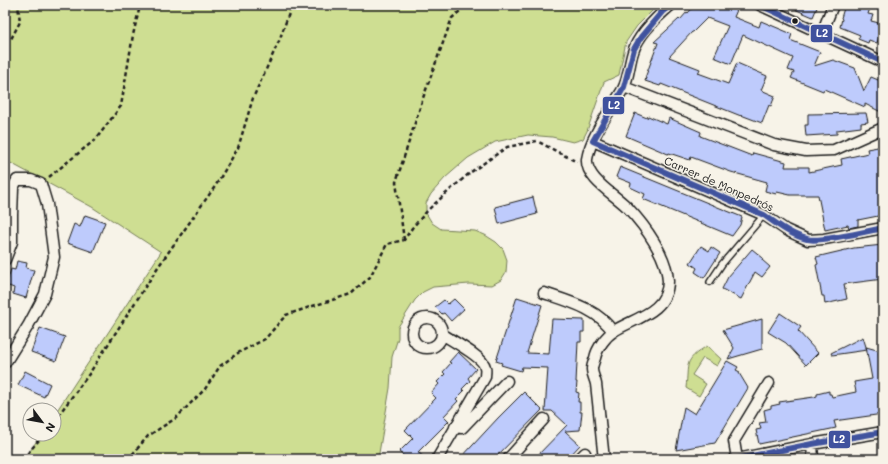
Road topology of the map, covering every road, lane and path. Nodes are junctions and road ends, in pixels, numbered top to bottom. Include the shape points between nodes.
1 (18, 5) edge
2 (131, 5) edge
3 (145, 5) edge
4 (292, 5) edge
5 (467, 5) edge
6 (671, 5) edge
7 (760, 5) edge
8 (833, 5) edge
9 (139, 10) junction
10 (822, 33) junction
11 (5, 41) edge
12 (883, 62) edge
13 (624, 87) junction
14 (883, 128) edge
15 (593, 141) junction
16 (587, 166) junction
17 (41, 184) junction
18 (764, 215) junction
19 (883, 228) edge
20 (404, 240) junction
21 (5, 260) edge
22 (710, 282) dead end
23 (544, 293) dead end
24 (613, 332) junction
25 (442, 334) junction
26 (5, 363) edge
27 (507, 381) dead end
28 (769, 383) dead end
29 (62, 410) edge
30 (544, 419) dead end
31 (455, 427) junction
32 (883, 432) edge
33 (37, 442) edge
34 (812, 444) junction
35 (23, 459) edge
36 (127, 459) edge
37 (437, 459) edge
38 (508, 459) edge
39 (604, 459) edge
40 (737, 459) edge
41 (813, 459) edge

1 - 11 path via 20,22 10,40
2 - 9 path
3 - 9 path
4 - 29 path via 253,98 238,148 216,185
5 - 20 path via 452,18 396,182
6 - 13 street via 662,12 634,49
7 - 10 street
8 - 10 street
9 - 17 path via 121,106 96,139
10 - 12 street
13 - 14 street via 774,145 806,152 834,150
13 - 15 street
15 - 16 street
15 - 18 street, Carrer de Monpedrós
16 - 20 path via 537,141 507,147 451,189 429,209
16 - 24 street via 592,176 629,208 662,254 666,267 668,282 660,304 652,312
17 - 21 street via 31,180 17,180 13,188 12,242
17 - 26 street via 47,204 54,258 45,294
18 - 19 street, Carrer de Monpedrós via 786,230 808,240
18 - 22 lane
20 - 36 path via 387,244 370,277 351,294 286,315 265,339 220,366 205,389 176,418 148,436
23 - 24 street via 582,306 609,325
24 - 39 street via 595,356 592,369
25 - 25 street via 434,346 415,349 412,329 422,318 437,321
25 - 31 street via 483,362 486,368 485,377
27 - 31 street via 462,428
28 - 40 street via 734,441
30 - 38 street
31 - 37 street
32 - 34 street
33 - 35 path
34 - 40 street
34 - 41 street

